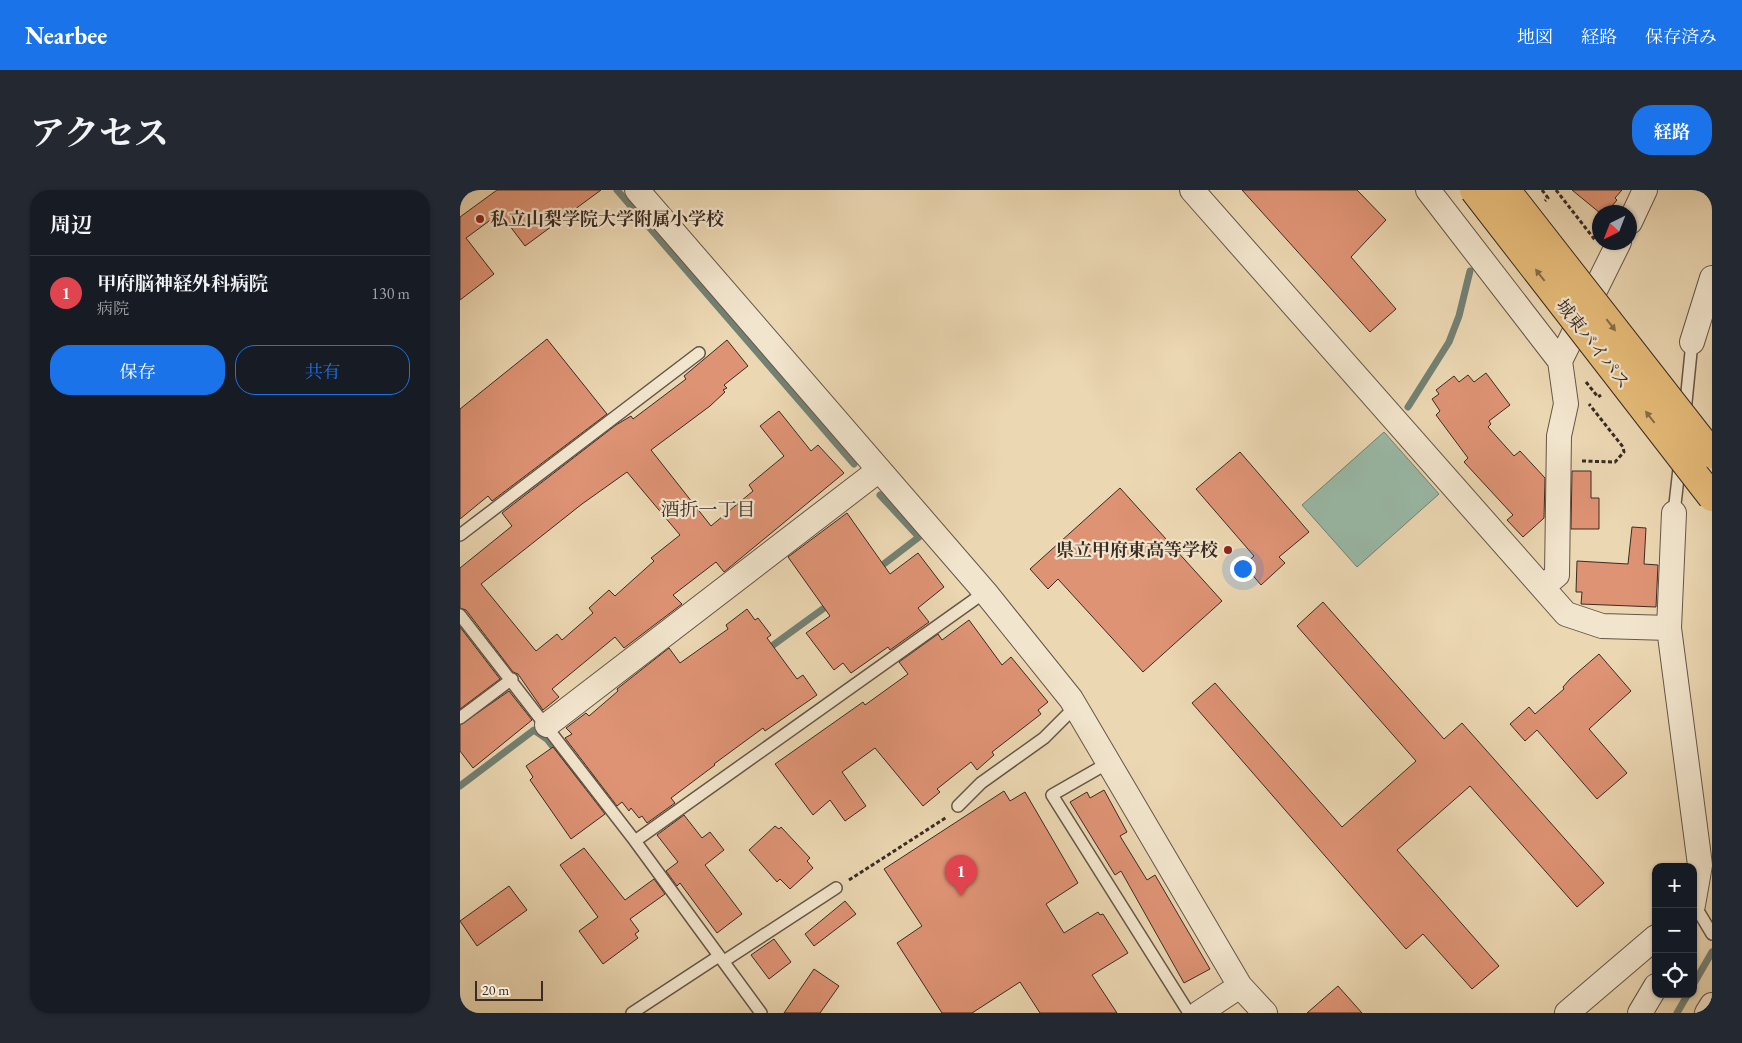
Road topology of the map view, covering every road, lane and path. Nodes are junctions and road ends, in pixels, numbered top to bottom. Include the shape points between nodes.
1 (637, 190) edge
2 (1192, 190) edge
3 (1474, 190) edge
4 (1506, 190) edge
5 (1556, 190) edge
6 (1645, 190) edge
7 (1438, 193) edge
8 (1637, 207) edge
9 (1579, 219) dead end
10 (1615, 250) edge
11 (1712, 278) edge
12 (1692, 342) joint
13 (699, 353) dead end
14 (1560, 361) junction
15 (1583, 378) dead end
16 (1620, 379) junction
17 (1585, 399) dead end
18 (1712, 454) edge
19 (1559, 460) junction
20 (880, 470) junction
21 (1712, 497) edge
22 (1674, 513) joint
23 (460, 535) edge
24 (1543, 587) junction
25 (985, 592) junction
26 (460, 615) edge
27 (1669, 628) junction
28 (512, 679) junction
29 (1075, 707) junction
30 (460, 718) edge
31 (547, 725) junction
32 (1108, 763) junction
33 (958, 806) joint
34 (635, 841) junction
35 (1697, 882) edge
36 (836, 888) joint
37 (1695, 908) edge
38 (1710, 931) edge
39 (1652, 940) edge
40 (722, 958) junction
41 (1240, 986) junction
42 (1652, 993) edge
43 (1712, 1005) edge
44 (632, 1013) edge
45 (761, 1013) edge
46 (1189, 1013) edge
47 (1199, 1013) edge
48 (1265, 1013) edge
49 (1567, 1013) edge
50 (1640, 1013) edge
51 (1707, 1013) edge

1 - 20 street
2 - 24 street
16 -> 3 highway, 城東バイパス, bridge
4 -> 18 highway, 城東バイパス, bridge
5 - 9 path
6 - 8 street
7 - 14 street
10 - 14 street
11 - 12 street
12 - 22 lane
13 - 23 lane
14 - 19 street via 1566,404 1559,436
15 - 16 path via 1598,398
21 -> 16 highway, 城東バイパス, bridge
17 - 19 path via 1624,452 1615,462
19 - 24 street via 1557,575
20 - 25 street
20 - 31 street
22 - 27 street
24 - 27 street via 1566,614 1602,626
25 - 29 street
25 - 34 lane
26 - 28 lane
27 - 35 street via 1700,865
28 - 30 lane
28 - 31 lane
29 - 32 street
29 - 33 lane via 1044,738 981,783
31 - 34 lane
32 - 41 street
32 - 46 lane via 1052,795
33 - 36 path via 944,820
34 - 40 lane
36 - 40 lane
37 - 38 lane
39 - 49 street
40 - 44 lane
40 - 45 lane
41 - 47 street
41 - 48 street
42 - 50 street
43 - 51 street

